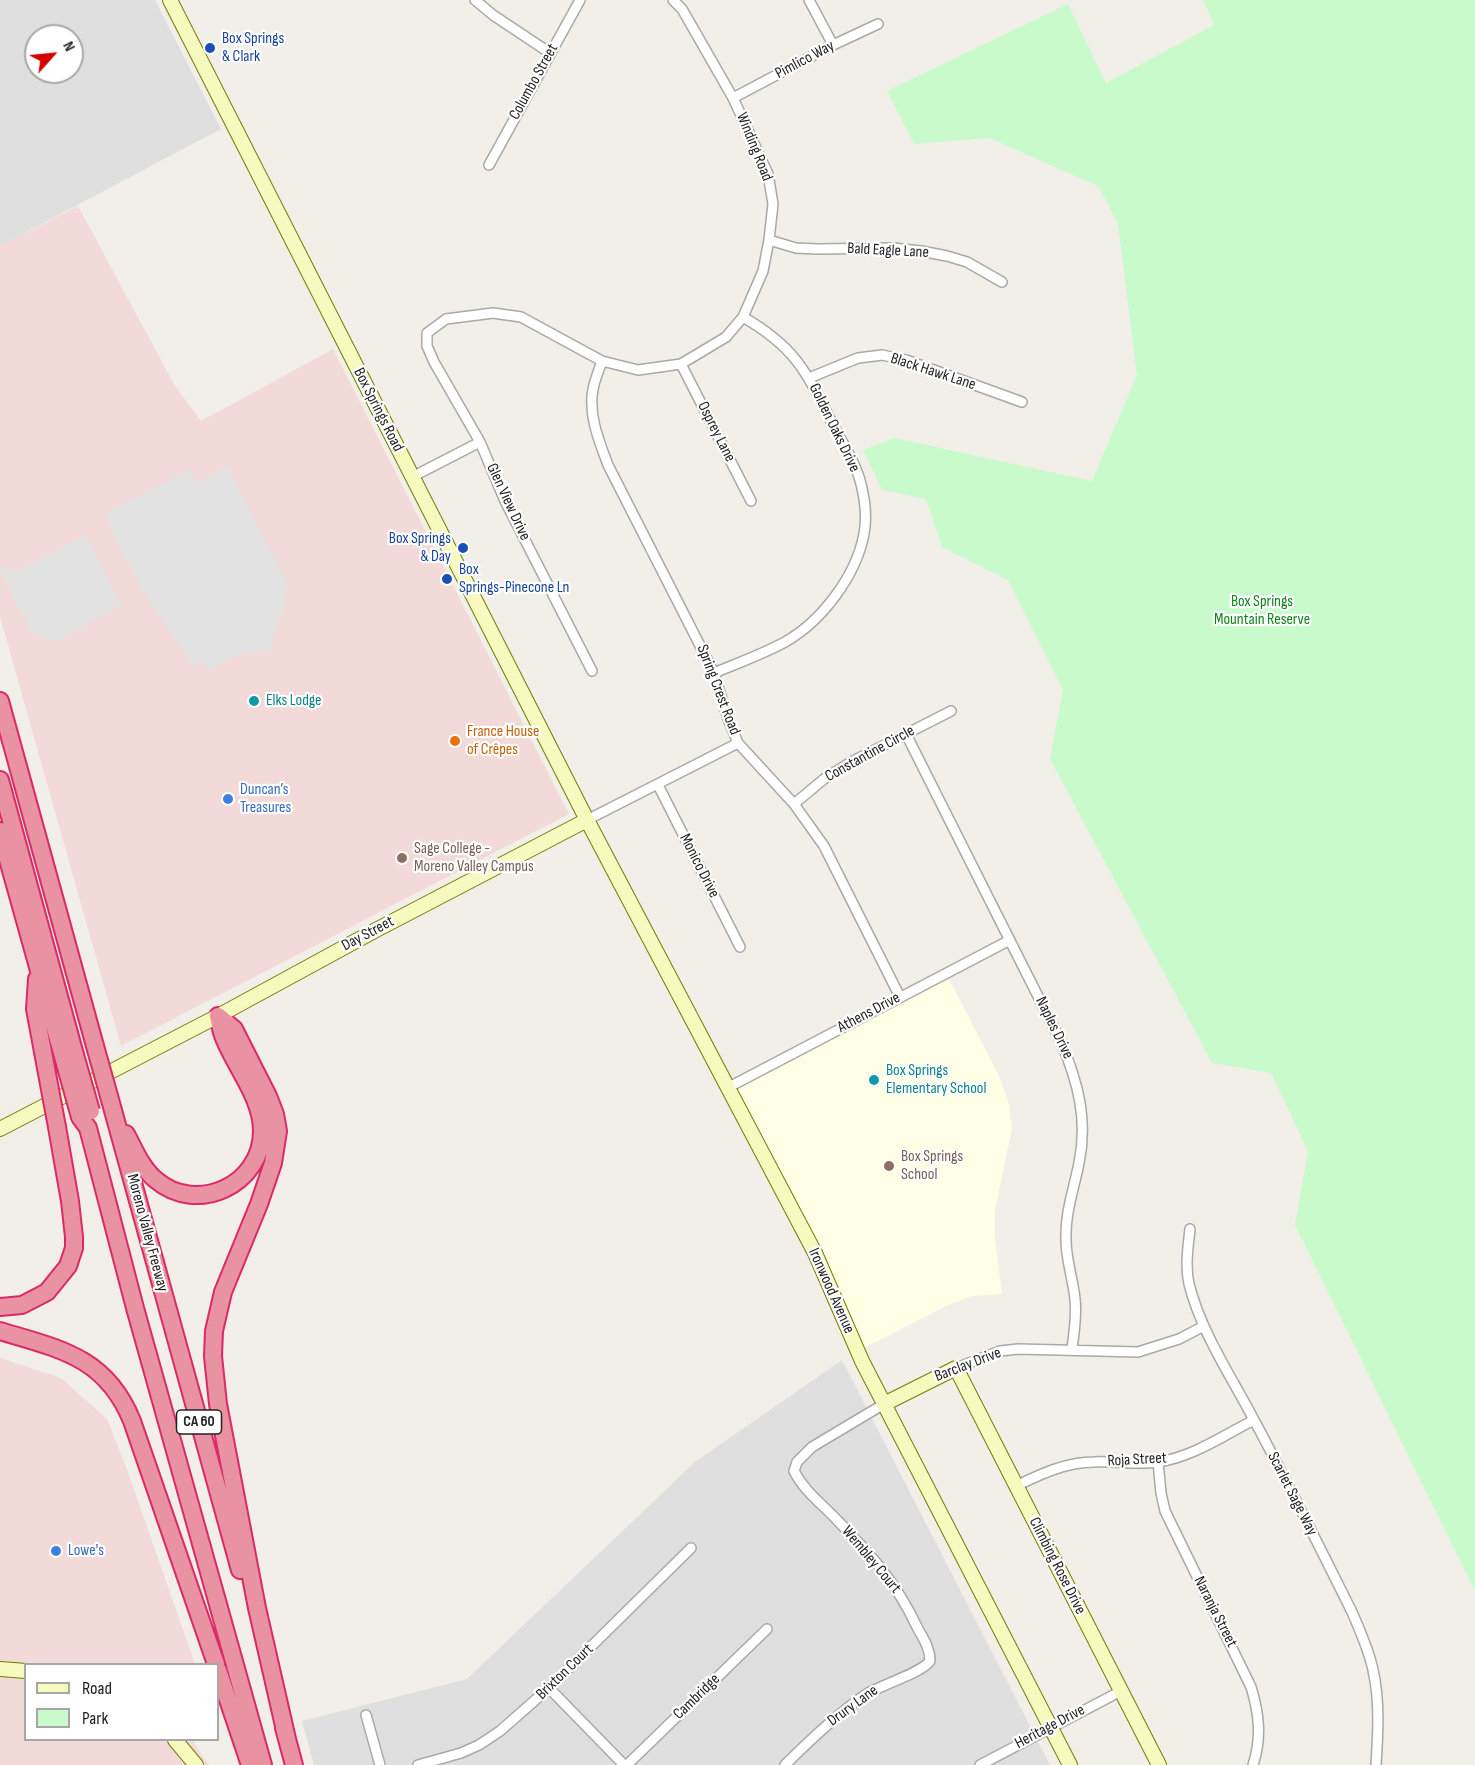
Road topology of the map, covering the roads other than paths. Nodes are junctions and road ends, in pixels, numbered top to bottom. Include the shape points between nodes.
1 (170, 0) edge
2 (475, 0) edge
3 (580, 0) edge
4 (673, 0) edge
5 (809, 0) edge
6 (878, 24) dead end
7 (833, 45) junction
8 (550, 53) junction
9 (733, 98) junction
10 (489, 165) dead end
11 (769, 240) junction
12 (1002, 282) dead end
13 (743, 317) junction
14 (427, 333) joint
15 (602, 361) junction
16 (681, 364) junction
17 (809, 378) junction
18 (1022, 402) dead end
19 (480, 442) junction
20 (412, 477) junction
21 (751, 501) dead end
22 (592, 672) dead end
23 (714, 673) junction
24 (0, 701) edge
25 (951, 711) dead end
26 (906, 734) junction
27 (738, 743) junction
28 (0, 780) edge
29 (658, 785) junction
30 (794, 804) junction
31 (587, 820) junction
32 (0, 831) edge
33 (1010, 940) junction
34 (740, 947) dead end
35 (37, 966) junction
36 (900, 997) junction
37 (218, 1016) junction
38 (70, 1057) junction
39 (729, 1087) junction
40 (110, 1100) junction
41 (0, 1129) edge
42 (1190, 1229) dead end
43 (0, 1307) edge
44 (1204, 1326) junction
45 (0, 1330) edge
46 (1072, 1349) junction
47 (956, 1368) junction
48 (884, 1404) junction
49 (1254, 1420) junction
50 (1158, 1462) junction
51 (794, 1471) joint
52 (1016, 1486) junction
53 (692, 1548) dead end
54 (767, 1629) dead end
55 (930, 1661) joint
56 (215, 1663) edge
57 (0, 1669) edge
58 (24, 1671) edge
59 (219, 1673) edge
60 (549, 1688) junction
61 (1121, 1691) junction
62 (366, 1715) dead end
63 (1050, 1726) junction
64 (287, 1739) junction
65 (176, 1741) edge
66 (983, 1764) edge
67 (196, 1765) edge
68 (250, 1765) edge
69 (263, 1765) edge
70 (294, 1765) edge
71 (380, 1765) edge
72 (418, 1765) edge
73 (626, 1765) edge
74 (785, 1765) edge
75 (1070, 1765) edge
76 (1159, 1765) edge
77 (1253, 1765) edge
78 (1376, 1765) edge

1 - 20 main road, Box Springs Road
2 - 8 street
3 - 8 street, Columbo Street
4 - 9 street, Winding Road
5 - 7 street
6 - 7 street, Pimlico Way
7 - 9 street, Pimlico Way
8 - 10 street, Columbo Street
9 - 11 street, Winding Road via 768,174 772,204
11 - 12 street, Bald Eagle Lane via 807,249 892,248 938,254 967,262
11 - 13 street, Winding Road via 763,271
13 - 16 street, Winding Road via 726,337
13 - 17 street, Golden Oaks Drive via 779,341 796,357
14 - 15 street, Winding Road via 446,319 494,313 521,317
14 - 19 street, Glen View Drive via 427,346 434,362
15 - 16 street, Winding Road via 638,370
15 - 23 street, Spring Crest Road via 593,390 596,435
16 - 21 street, Osprey Lane
17 - 18 street, Black Hawk Lane via 858,358 882,356 906,360
17 - 23 street, Golden Oaks Drive via 861,482 866,510 857,559 825,610 805,628 786,642
19 - 20 street
19 - 22 street, Glen View Drive via 505,501
20 - 31 main road, Box Springs Road
23 - 27 street, Spring Crest Road
24 - 40 highway, Moreno Valley Freeway / CA 60, bridge
25 - 26 street, Constantine Circle
26 - 30 street, Constantine Circle via 851,762
26 - 33 street, Naples Drive
27 - 29 street, Day Street
27 - 30 street, Spring Crest Road
28 - 38 highway
29 - 31 street, Day Street
29 - 34 street, Monico Drive
30 - 36 street, Spring Crest Road via 824,846
31 - 37 main road, Day Street
31 - 39 main road, Ironwood Avenue
32 - 35 highway, Moreno Valley Freeway / CA 60
33 - 36 street, Athens Drive
33 - 46 street, Naples Drive via 1073,1068 1082,1114 1083,1140 1066,1215 1076,1318
35 - 38 highway, Moreno Valley Freeway / CA 60
35 - 43 highway, bridge via 35,1009 70,1201 74,1248 68,1266 47,1292 22,1305
36 - 39 street, Athens Drive
37 - 40 highway via 223,1036 261,1117 256,1160 236,1183 214,1193 194,1196 163,1185 141,1161
37 - 41 main road, Day Street
37 - 64 highway via 234,1029 268,1096 278,1131 270,1173 223,1292 213,1356 218,1404 256,1608
38 - 69 highway, Moreno Valley Freeway / CA 60, bridge via 135,1308
39 - 48 main road, Ironwood Avenue via 815,1254
40 - 64 highway, Moreno Valley Freeway / CA 60
42 - 44 street, Scarlet Sage Way via 1188,1281
44 - 46 street, Barclay Drive via 1138,1352
44 - 49 street, Scarlet Sage Way
45 - 56 highway via 76,1357 92,1366 117,1390 132,1421
46 - 47 street, Barclay Drive via 1000,1351
47 - 48 main road, Barclay Drive
47 - 52 main road, Climbing Rose Drive
48 - 51 street, Barclay Drive via 812,1447 796,1462
48 - 63 main road, Ironwood Avenue
49 - 50 street, Roja Street via 1190,1453
49 - 78 street, Scarlet Sage Way via 1364,1642 1377,1697
50 - 52 street, Roja Street via 1070,1464
50 - 77 street, Naranja Street via 1165,1511 1251,1687 1258,1710 1259,1734
51 - 55 street, Wembley Court via 805,1488 891,1579 928,1647
52 - 61 main road, Climbing Rose Drive
53 - 60 street, Brixton Court
54 - 73 street, Cambridge
55 - 74 street, Drury Lane via 926,1667 853,1704
57 - 58 main road
59 - 68 highway
60 - 72 street, Brixton Court via 479,1745
60 - 73 street
61 - 63 street, Heritage Drive
61 - 76 main road, Climbing Rose Drive
62 - 71 street
63 - 66 street, Heritage Drive
63 - 75 main road, Ironwood Avenue
64 - 70 highway, Moreno Valley Freeway / CA 60
65 - 67 main road

